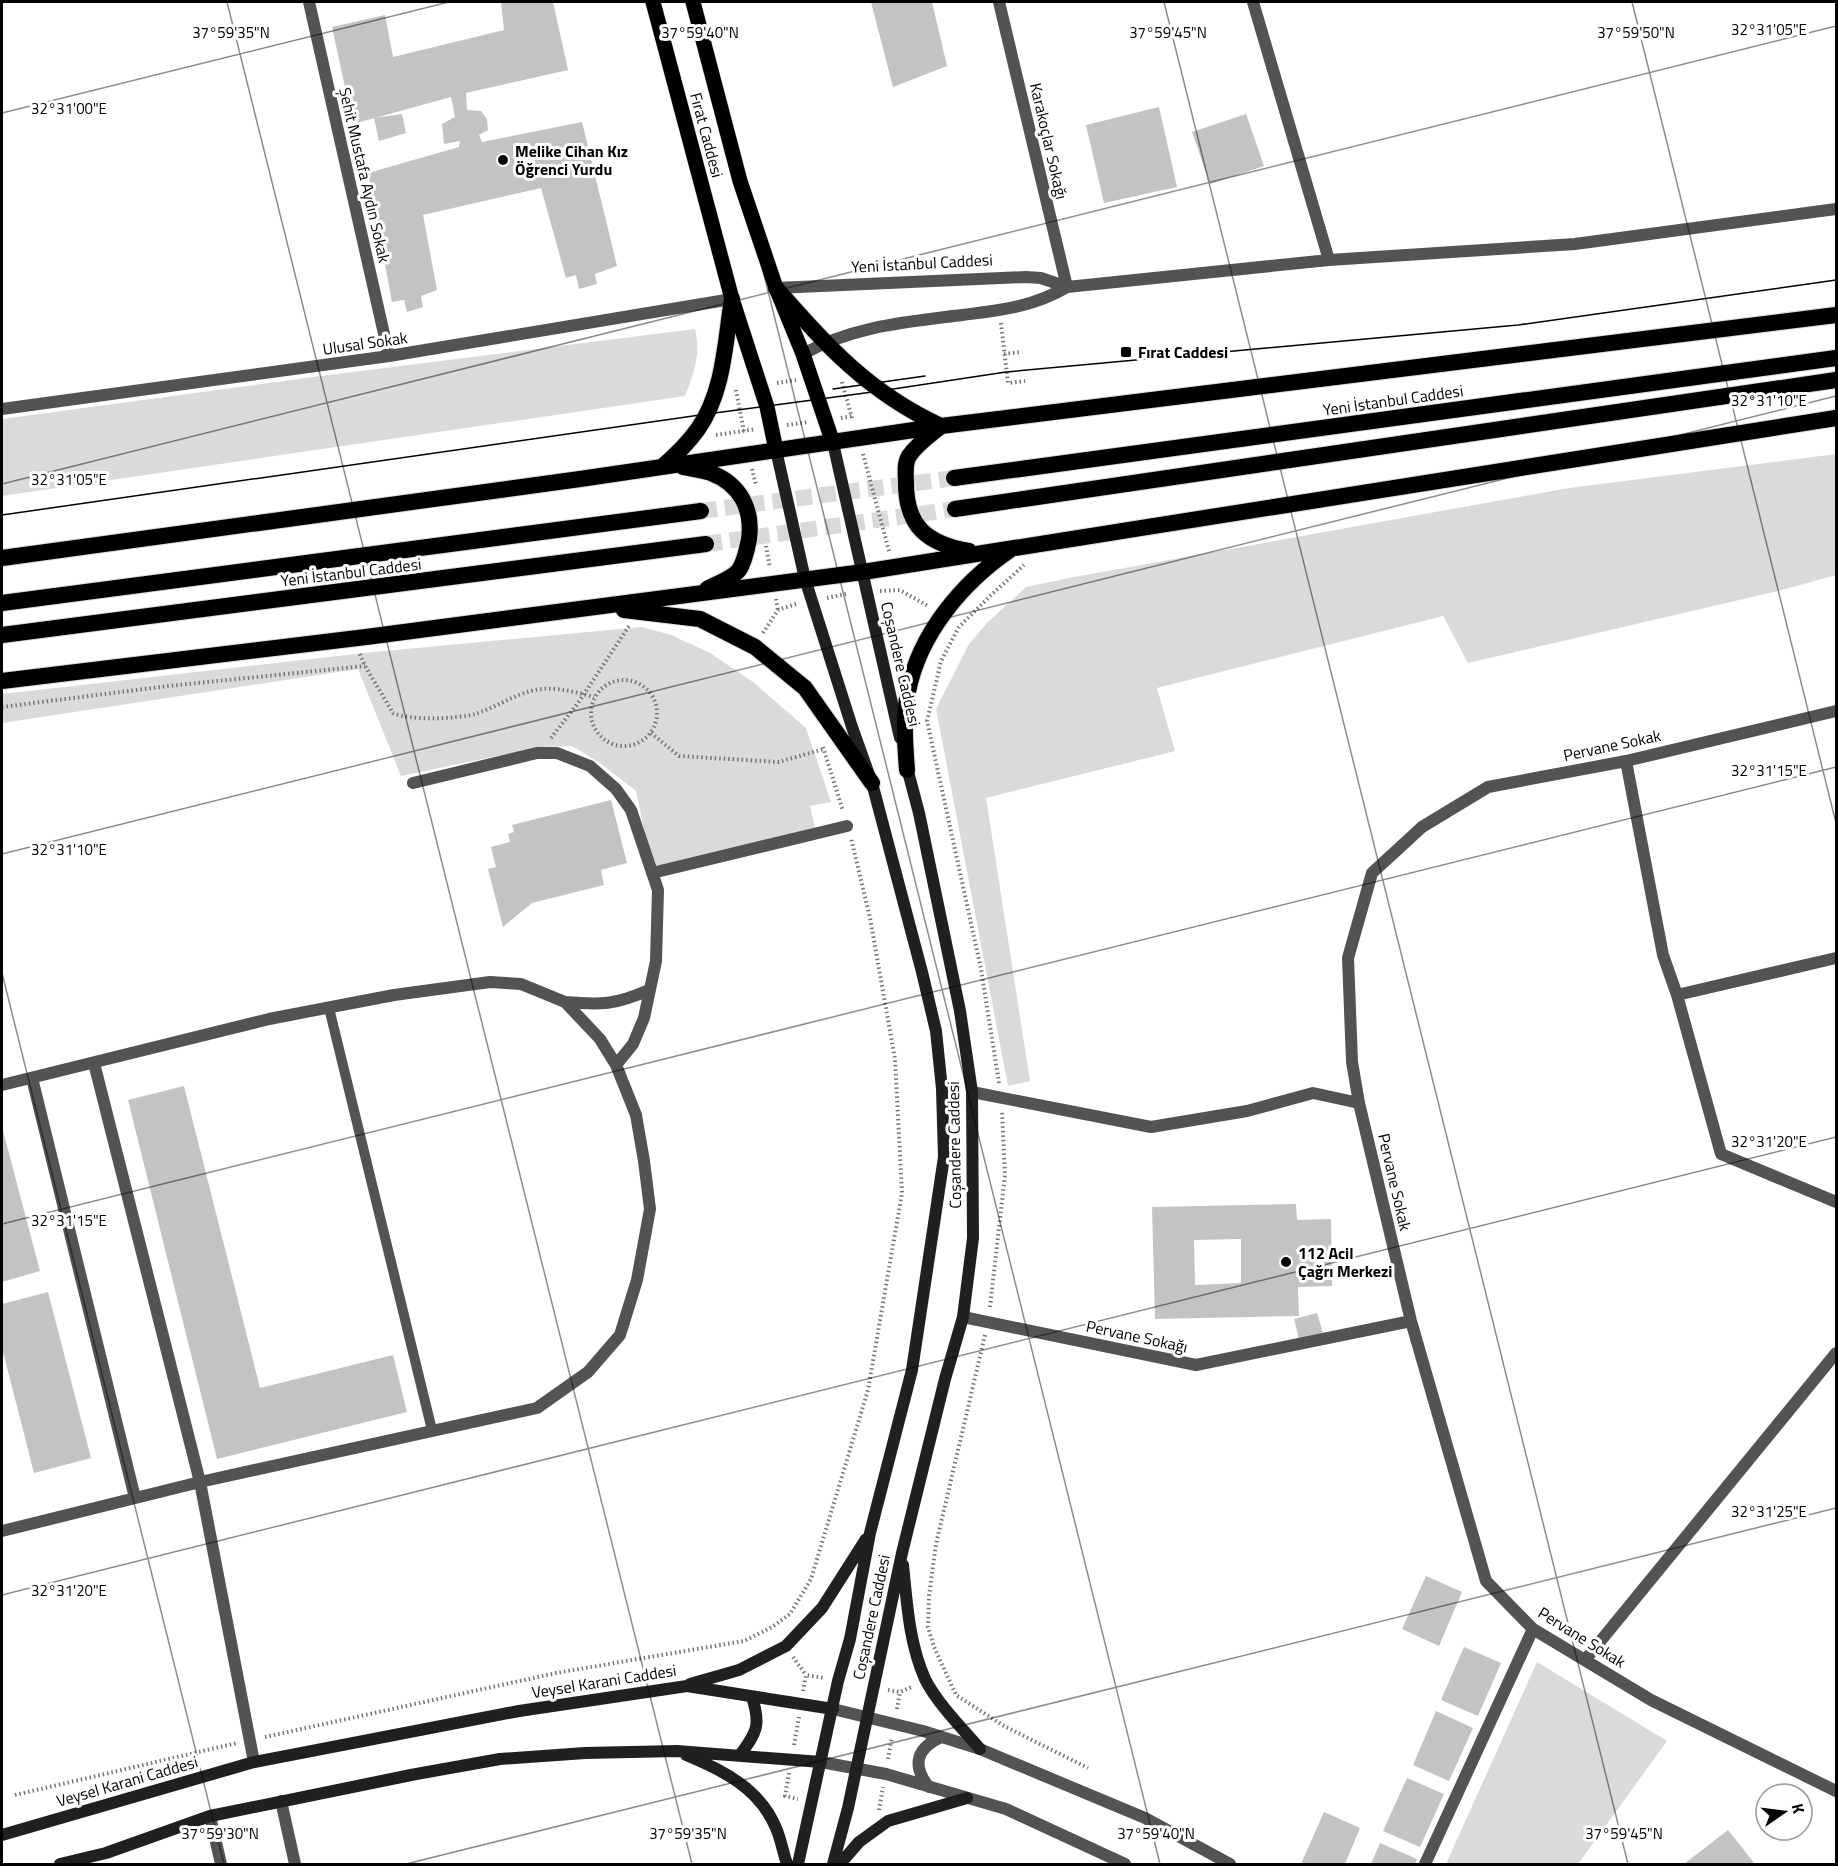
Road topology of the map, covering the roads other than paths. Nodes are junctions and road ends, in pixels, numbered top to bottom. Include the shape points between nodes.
1 (309, 2) edge
2 (653, 2) edge
3 (693, 2) edge
4 (999, 2) edge
5 (1253, 2) edge
6 (1836, 209) edge
7 (1329, 260) junction
8 (1067, 287) junction
9 (776, 288) junction
10 (732, 299) junction
11 (1836, 315) edge
12 (824, 342) junction
13 (803, 354) junction
14 (389, 356) junction
15 (1836, 358) edge
16 (1836, 380) edge
17 (2, 409) edge
18 (1836, 418) edge
19 (941, 426) junction
20 (833, 443) junction
21 (776, 450) junction
22 (667, 465) junction
23 (954, 478) tunnel mouth
24 (956, 509) tunnel mouth
25 (701, 511) tunnel mouth
26 (706, 544) tunnel mouth
27 (1013, 548) junction
28 (979, 552) junction
29 (2, 558) edge
30 (863, 572) junction
31 (805, 579) junction
32 (698, 593) junction
33 (2, 603) edge
34 (596, 608) junction
35 (2, 635) edge
36 (2, 681) edge
37 (1836, 711) edge
38 (1626, 760) junction
39 (907, 770) junction
40 (413, 783) dead end
41 (872, 783) junction
42 (847, 826) road end
43 (652, 873) junction
44 (1836, 958) edge
45 (649, 990) junction
46 (1677, 995) junction
47 (565, 1002) junction
48 (329, 1008) junction
49 (94, 1062) junction
50 (615, 1065) junction
51 (32, 1078) junction
52 (2, 1085) edge
53 (972, 1092) junction
54 (1359, 1103) junction
55 (1836, 1202) edge
56 (963, 1317) junction
57 (1411, 1321) junction
58 (1836, 1353) edge
59 (432, 1430) junction
60 (200, 1482) junction
61 (135, 1498) junction
62 (2, 1531) edge
63 (870, 1533) junction
64 (902, 1553) junction
65 (1533, 1629) junction
66 (1585, 1660) junction
67 (687, 1686) junction
68 (752, 1697) junction
69 (833, 1709) junction
70 (866, 1717) junction
71 (941, 1737) junction
72 (980, 1749) junction
73 (677, 1751) junction
74 (740, 1755) junction
75 (254, 1762) junction
76 (821, 1762) junction
77 (856, 1769) junction
78 (928, 1787) junction
79 (1836, 1791) edge
80 (967, 1798) junction
81 (281, 1801) junction
82 (210, 1816) junction
83 (2, 1835) edge
84 (60, 1864) edge
85 (221, 1864) edge
86 (295, 1864) edge
87 (787, 1864) edge
88 (798, 1864) edge
89 (833, 1864) edge
90 (840, 1864) edge
91 (1125, 1864) edge
92 (1230, 1864) edge
93 (1425, 1864) edge

1 - 14 street, Şehit Mustafa Aydın Sokak
2 - 10 main road, Fırat Caddesi
3 - 9 main road, Fırat Caddesi via 740,181
4 - 8 street, Karakoçlar Sokağı
5 - 7 street
6 - 7 street, Yeni İstanbul Caddesi via 1575,244
7 - 8 street, Yeni İstanbul Caddesi
8 - 9 street, Yeni İstanbul Caddesi via 1041,278 998,277
8 - 12 street, Yeni İstanbul Caddesi via 1046,299 999,310 890,324
9 - 12 highway
9 - 13 main road, Fırat Caddesi
10 - 14 street, Ulusal Sokak
10 - 21 main road, Fırat Caddesi
10 - 22 highway via 712,405 699,428
11 - 19 highway
12 - 13 street, Yeni İstanbul Caddesi
12 - 19 highway via 889,398
13 - 20 main road, Fırat Caddesi
14 - 17 street, Ulusal Sokak
15 - 23 highway, Yeni İstanbul Caddesi
16 - 24 highway
18 - 27 highway
19 - 20 highway
19 - 28 highway via 909,457 906,489 913,523 951,548
20 - 21 highway
20 - 30 main road, Coşandere Caddesi
21 - 22 highway
21 - 31 main road, Coşandere Caddesi
22 - 29 highway
22 - 32 highway via 710,472 729,483 742,495 748,514 747,552 738,571
25 - 33 highway, Yeni İstanbul Caddesi
26 - 35 highway, Yeni İstanbul Caddesi
27 - 28 highway
27 - 39 highway via 992,562 957,596 922,650 908,691 904,735
28 - 30 highway
30 - 31 highway
30 - 39 main road, Coşandere Caddesi
31 - 32 highway
31 - 41 main road, Coşandere Caddesi
32 - 34 highway
34 - 36 highway
34 - 41 highway via 700,619 755,647 805,688
37 - 38 street, Pervane Sokak
38 - 46 street via 1664,955
38 - 54 street, Pervane Sokak via 1488,787 1422,827 1372,873 1348,958 1352,1062
39 - 53 main road, Coşandere Caddesi via 960,1011
40 - 43 street via 537,753 557,753 590,766 616,789 631,810
41 - 63 main road, Coşandere Caddesi via 936,1031 944,1156 912,1371
42 - 43 street
43 - 45 street via 658,890 658,912 656,961
44 - 46 street
45 - 47 street via 624,1001 596,1005
45 - 50 street via 644,1018 633,1044
46 - 55 street via 1721,1154
47 - 48 street via 521,984 490,982
47 - 50 street via 600,1039
48 - 49 street
48 - 59 lane
49 - 51 street
49 - 60 street
50 - 59 street via 636,1115 650,1209 637,1280 620,1335 588,1372 537,1408
51 - 52 street
51 - 61 street
53 - 54 street via 1151,1127 1247,1111 1313,1093
53 - 56 main road, Coşandere Caddesi via 973,1238
54 - 57 street, Pervane Sokak
56 - 57 street, Pervane Sokağı via 1196,1365
56 - 64 main road, Coşandere Caddesi
57 - 65 street, Pervane Sokak via 1486,1581
58 - 66 street
59 - 60 street
60 - 61 street
60 - 75 street
61 - 62 street
63 - 67 main road via 822,1608 786,1646 739,1670
63 - 69 main road, Coşandere Caddesi
64 - 70 main road, Coşandere Caddesi
64 - 72 main road via 910,1630 926,1680
65 - 66 street, Pervane Sokak
65 - 93 street
66 - 79 street, Pervane Sokak via 1651,1700
67 - 68 main road, Veysel Karani Caddesi
67 - 75 main road, Veysel Karani Caddesi via 519,1711
68 - 69 main road, Veysel Karani Caddesi
68 - 74 main road via 757,1727
69 - 70 street, Veysel Karani Caddesi
69 - 76 main road, Coşandere Caddesi
70 - 71 street, Veysel Karani Caddesi
70 - 77 main road, Coşandere Caddesi
71 - 72 street, Veysel Karani Caddesi
71 - 78 street via 923,1749 918,1758 918,1769
72 - 92 street, Veysel Karani Caddesi via 1145,1818
73 - 74 main road
73 - 81 main road via 500,1759
73 - 87 main road via 738,1781 758,1799 776,1827
74 - 76 main road
75 - 83 main road, Veysel Karani Caddesi
76 - 77 street
76 - 88 main road, Coşandere Caddesi
77 - 78 street
77 - 89 main road, Coşandere Caddesi
78 - 80 street
80 - 90 main road via 888,1821 859,1842
80 - 91 street via 1006,1809
81 - 82 main road
81 - 86 street
82 - 84 main road via 106,1853
82 - 85 street

